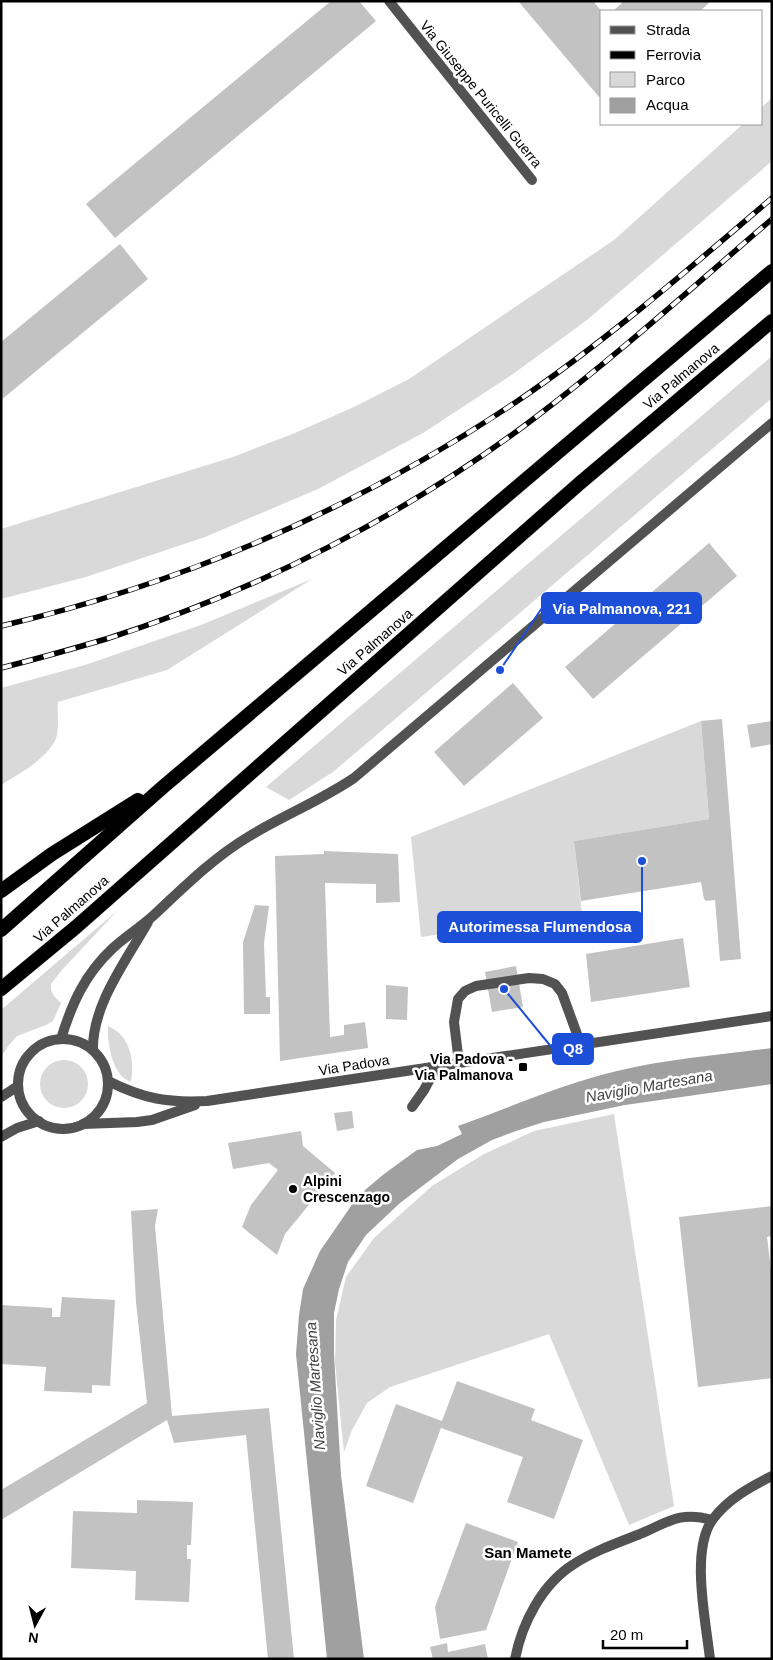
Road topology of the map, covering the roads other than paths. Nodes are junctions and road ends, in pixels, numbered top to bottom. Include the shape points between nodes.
1 (389, 1) edge
2 (532, 180) dead end
3 (772, 272) edge
4 (772, 321) edge
5 (772, 423) edge
6 (163, 787) junction
7 (1, 891) edge
8 (150, 919) junction
9 (1, 930) edge
10 (1, 989) edge
11 (772, 1016) edge
12 (61, 1039) junction
13 (581, 1045) junction
14 (93, 1050) junction
15 (459, 1063) junction
16 (437, 1066) junction
17 (108, 1081) junction
18 (18, 1086) junction
19 (1, 1097) edge
20 (207, 1101) junction
21 (412, 1107) dead end
22 (39, 1121) junction
23 (82, 1124) junction
24 (1, 1137) edge
25 (772, 1476) edge
26 (712, 1520) junction
27 (515, 1659) edge
28 (710, 1659) edge

1 - 2 street, Via Giuseppe Puricelli Guerra
3 - 6 highway, Via Palmanova
4 - 10 highway, Via Palmanova via 573,490
5 - 8 street via 354,778 234,846 200,872
6 - 7 highway via 88,831
6 - 9 highway, Via Palmanova
8 - 12 street via 113,948 82,985
8 - 14 street via 100,1008
11 - 13 street, Via Padova
12 - 14 street via 79,1042
12 - 18 street via 51,1040 28,1055 20,1070
13 - 15 street, Via Padova
13 - 15 street via 562,993 555,984 529,978 476,986 458,999 454,1022
14 - 17 street via 103,1064
15 - 16 street, Via Padova
16 - 20 street, Via Padova
16 - 21 street
17 - 20 street, Via Padova via 154,1099
17 - 23 street via 102,1106
18 - 19 street
18 - 22 street via 24,1105
20 - 23 street, Via Padova via 152,1120
22 - 23 street, Via Padova via 60,1128
22 - 24 street
25 - 26 street via 734,1498
26 - 27 street via 683,1516 573,1565 556,1578 537,1603
26 - 28 street via 701,1551

